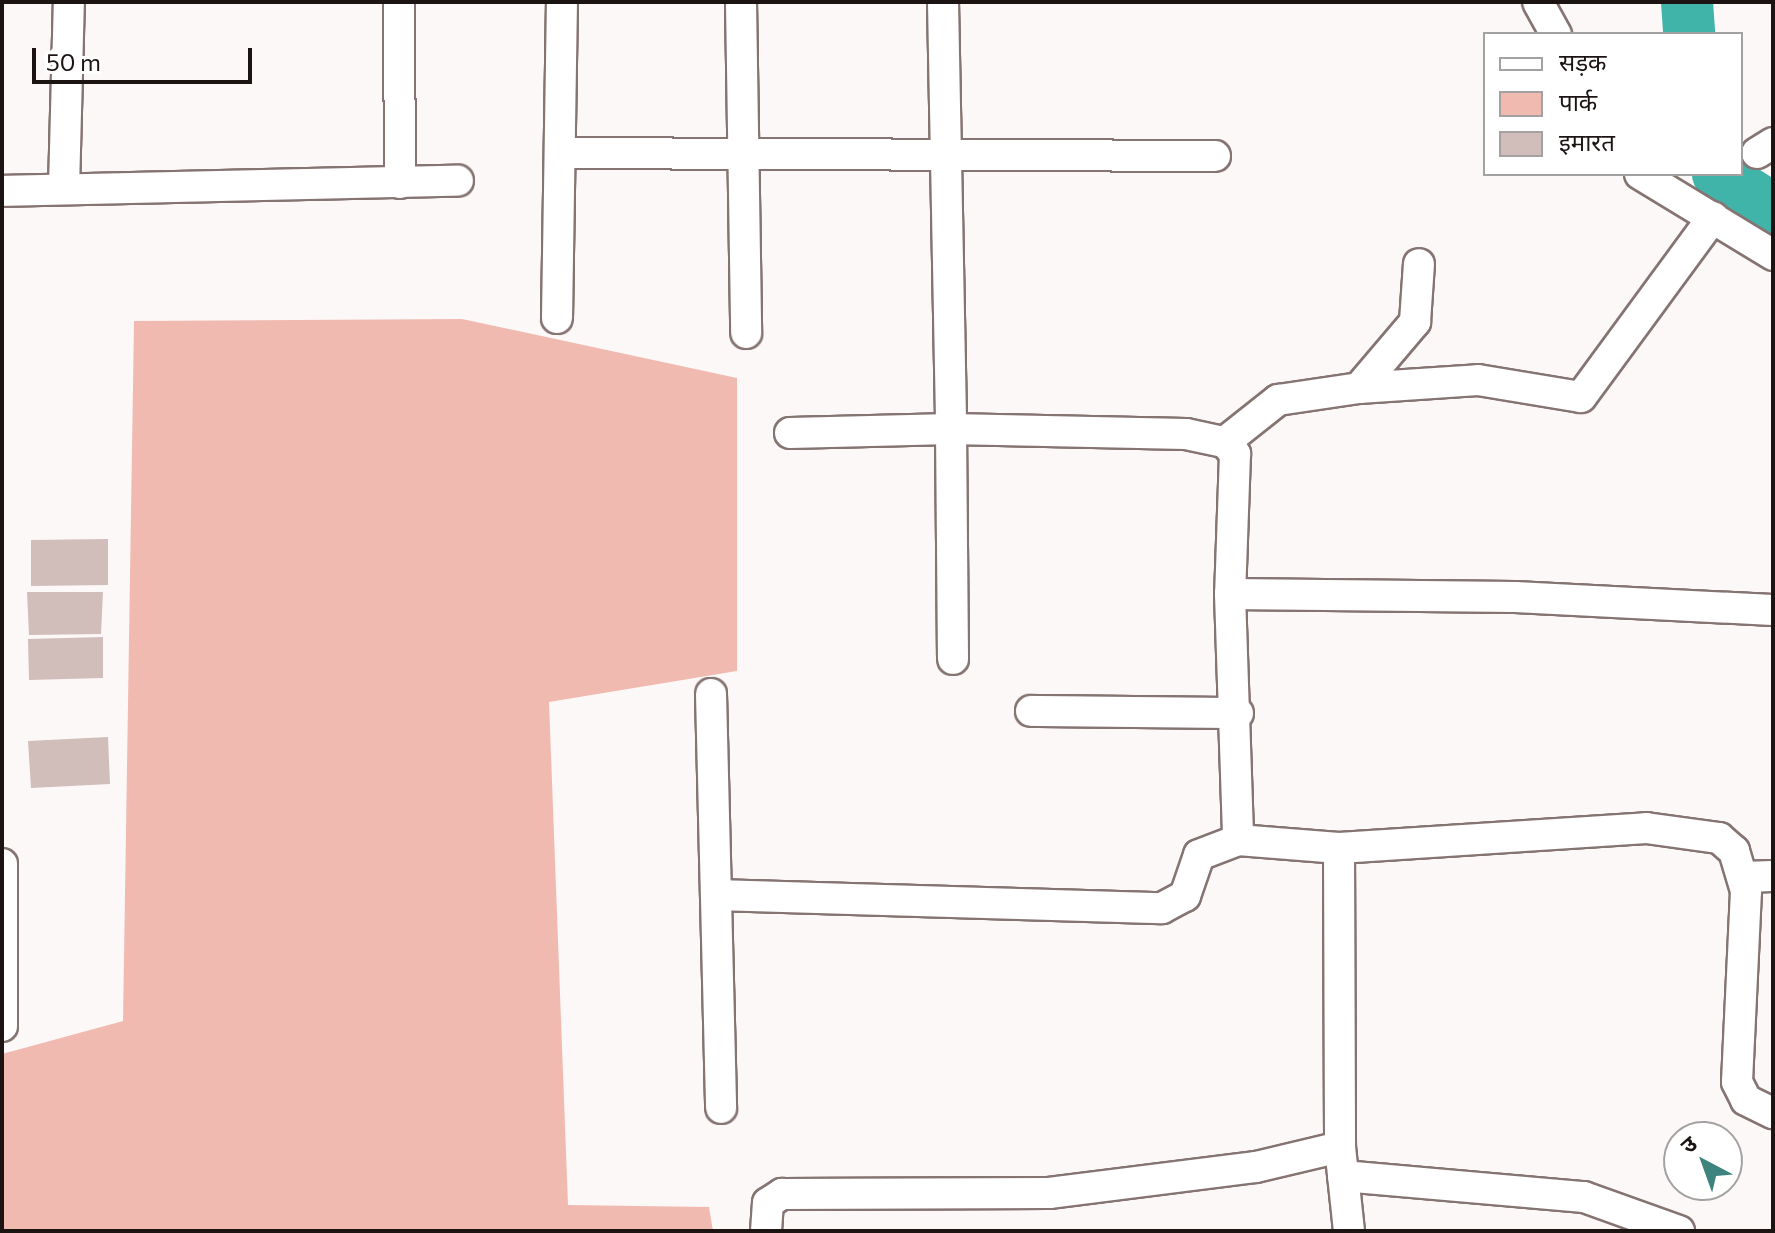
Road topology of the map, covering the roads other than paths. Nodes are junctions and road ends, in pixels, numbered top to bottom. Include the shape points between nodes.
1 (69, 2) edge
2 (399, 2) edge
3 (562, 2) edge
4 (741, 2) edge
5 (943, 2) edge
6 (1538, 2) edge
7 (1555, 32) edge
8 (560, 153) junction
9 (743, 155) junction
10 (1215, 156) dead end
11 (944, 157) junction
12 (1643, 176) edge
13 (458, 181) dead end
14 (400, 183) junction
15 (64, 188) junction
16 (2, 191) edge
17 (1713, 217) junction
18 (1773, 255) edge
19 (1419, 264) dead end
20 (557, 318) dead end
21 (746, 333) dead end
22 (1359, 388) junction
23 (951, 429) junction
24 (790, 433) dead end
25 (1225, 442) junction
26 (1230, 594) junction
27 (1773, 610) edge
28 (953, 659) dead end
29 (711, 694) dead end
30 (1031, 711) dead end
31 (1238, 713) junction
32 (1238, 840) junction
33 (1339, 848) junction
34 (2, 864) edge
35 (1759, 877) edge
36 (716, 895) junction
37 (2, 1026) edge
38 (721, 1108) dead end
39 (1773, 1113) edge
40 (1341, 1161) junction
41 (766, 1231) edge
42 (1349, 1231) edge
43 (1679, 1231) edge

1 - 15 street
2 - 14 street
3 - 8 street
4 - 9 street
5 - 11 street
6 - 7 street
8 - 9 street
8 - 20 street
9 - 11 street
9 - 21 street
10 - 11 street
11 - 23 street
12 - 17 street
13 - 14 street
14 - 15 street
15 - 16 street
17 - 18 street
17 - 22 street via 1581,397 1478,380
19 - 22 street via 1415,322
22 - 25 street via 1278,400
23 - 24 street
23 - 25 street
23 - 28 street
25 - 26 street via 1237,465
26 - 27 street via 1515,597
26 - 31 street
29 - 36 street
30 - 31 street
31 - 32 street
32 - 33 street
32 - 36 street via 1199,855 1185,896 1162,908
33 - 35 street via 1646,828 1719,838
33 - 40 street
34 - 37 street
35 - 39 street via 1737,1082 1746,1100
36 - 38 street
40 - 41 street via 1049,1193 782,1194 768,1203
40 - 42 street
40 - 43 street via 1584,1197

